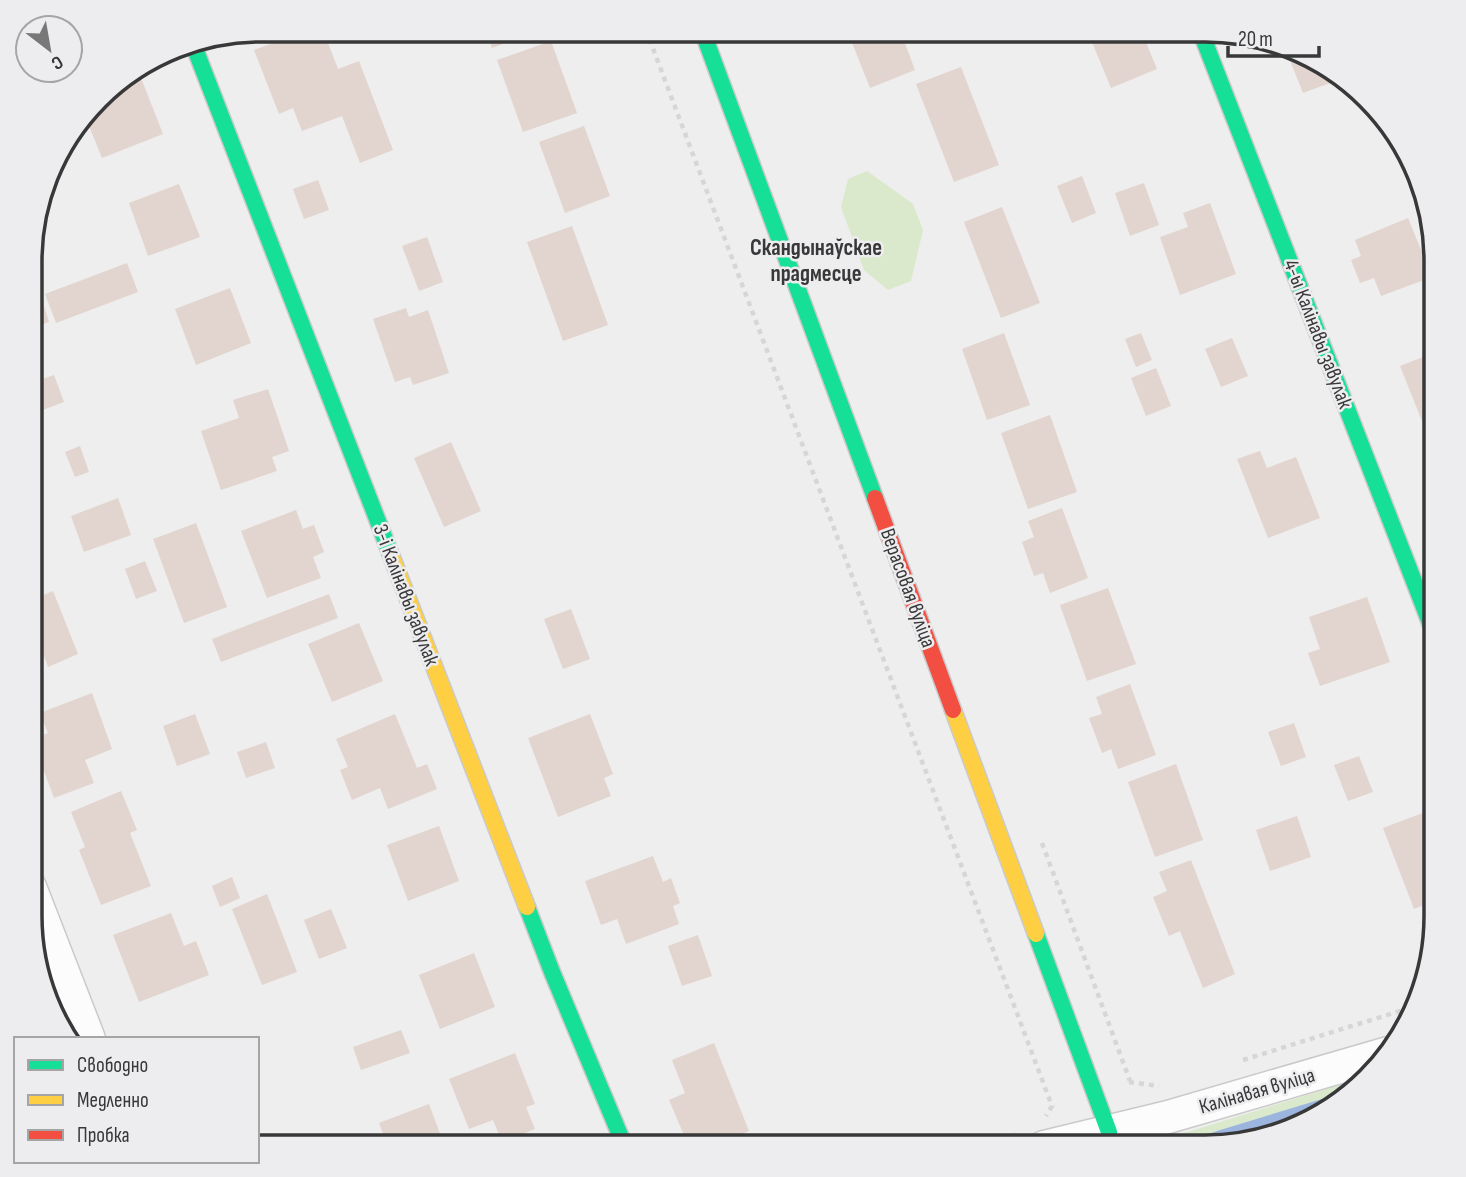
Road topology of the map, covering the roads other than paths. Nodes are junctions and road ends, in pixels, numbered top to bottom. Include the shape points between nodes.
1 (706, 42) edge
2 (1205, 42) edge
3 (196, 52) edge
4 (1424, 607) edge
5 (42, 918) edge
6 (88, 1037) edge
7 (1373, 1057) edge
8 (620, 1135) edge
9 (1108, 1135) edge
10 (1123, 1135) edge

1 - 9 street, Верасовая вуліца
2 - 4 street, 4-ы Калінавы завулак
3 - 8 street, 3-і Калінавы завулак via 552,972
5 - 6 street
7 - 10 street, Калінавая вуліца via 1181,1113

